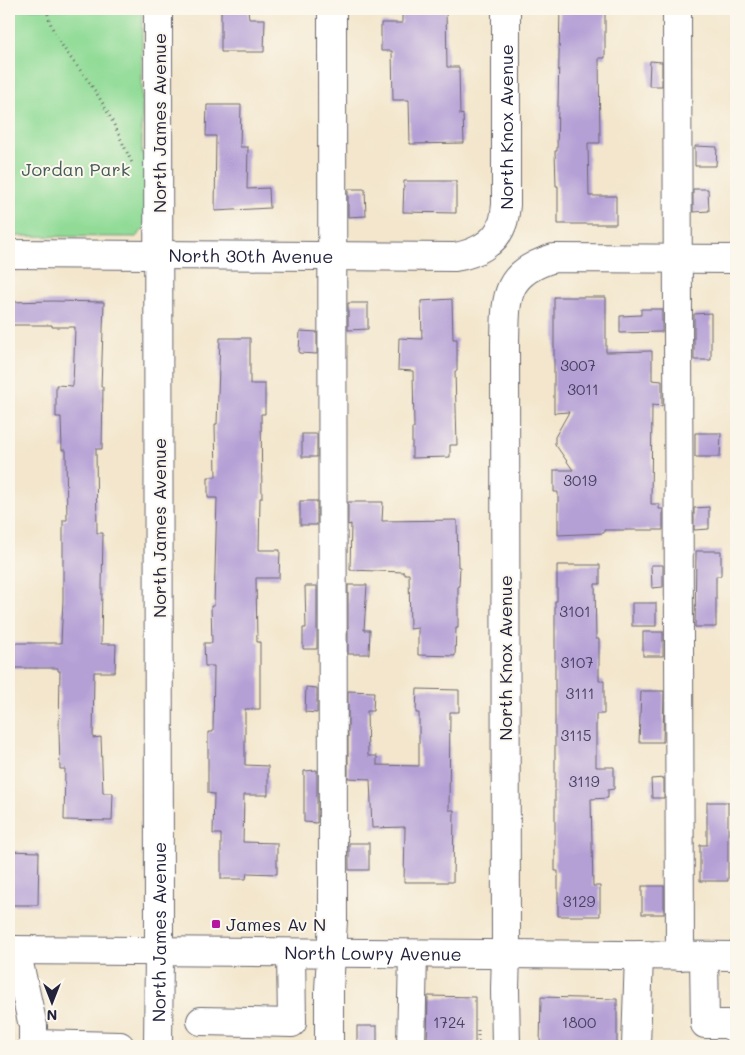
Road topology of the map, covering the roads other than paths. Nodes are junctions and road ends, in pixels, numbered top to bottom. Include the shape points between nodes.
1 (158, 9) edge
2 (332, 9) edge
3 (506, 9) edge
4 (677, 9) edge
5 (490, 242) joint
6 (9, 254) edge
7 (159, 256) junction
8 (333, 257) junction
9 (678, 258) junction
10 (736, 259) edge
11 (12, 950) edge
12 (159, 952) junction
13 (291, 953) junction
14 (506, 953) junction
15 (330, 954) junction
16 (413, 954) junction
17 (639, 955) junction
18 (692, 956) junction
19 (736, 956) edge
20 (201, 1022) dead end
21 (722, 1028) edge
22 (33, 1045) edge
23 (120, 1046) edge
24 (158, 1046) edge
25 (329, 1046) edge
26 (412, 1046) edge
27 (506, 1046) edge
28 (636, 1046) edge

1 - 7 street, North James Avenue
2 - 8 street
3 - 5 street, North Knox Avenue via 506,205 503,224
4 - 9 street
5 - 8 street, North 30th Avenue via 479,250 455,257
6 - 7 street, North 30th Avenue
7 - 8 street, North 30th Avenue
7 - 12 street, North James Avenue
8 - 15 street via 333,920
9 - 10 street
9 - 14 street, North Knox Avenue via 554,258 533,265 521,274 508,293
9 - 18 street
11 - 12 street, North Lowry Avenue
11 - 22 street via 33,1026
12 - 13 street, North Lowry Avenue
12 - 24 street, North James Avenue
13 - 15 street, North Lowry Avenue
13 - 20 street via 292,1023
14 - 16 street, North Lowry Avenue
14 - 17 street, North Lowry Avenue
14 - 27 street, North Knox Avenue
15 - 16 street, North Lowry Avenue
15 - 25 street
16 - 26 street
17 - 18 street, North Lowry Avenue
17 - 28 street
18 - 19 street, North Lowry Avenue
18 - 21 street
22 - 23 street

